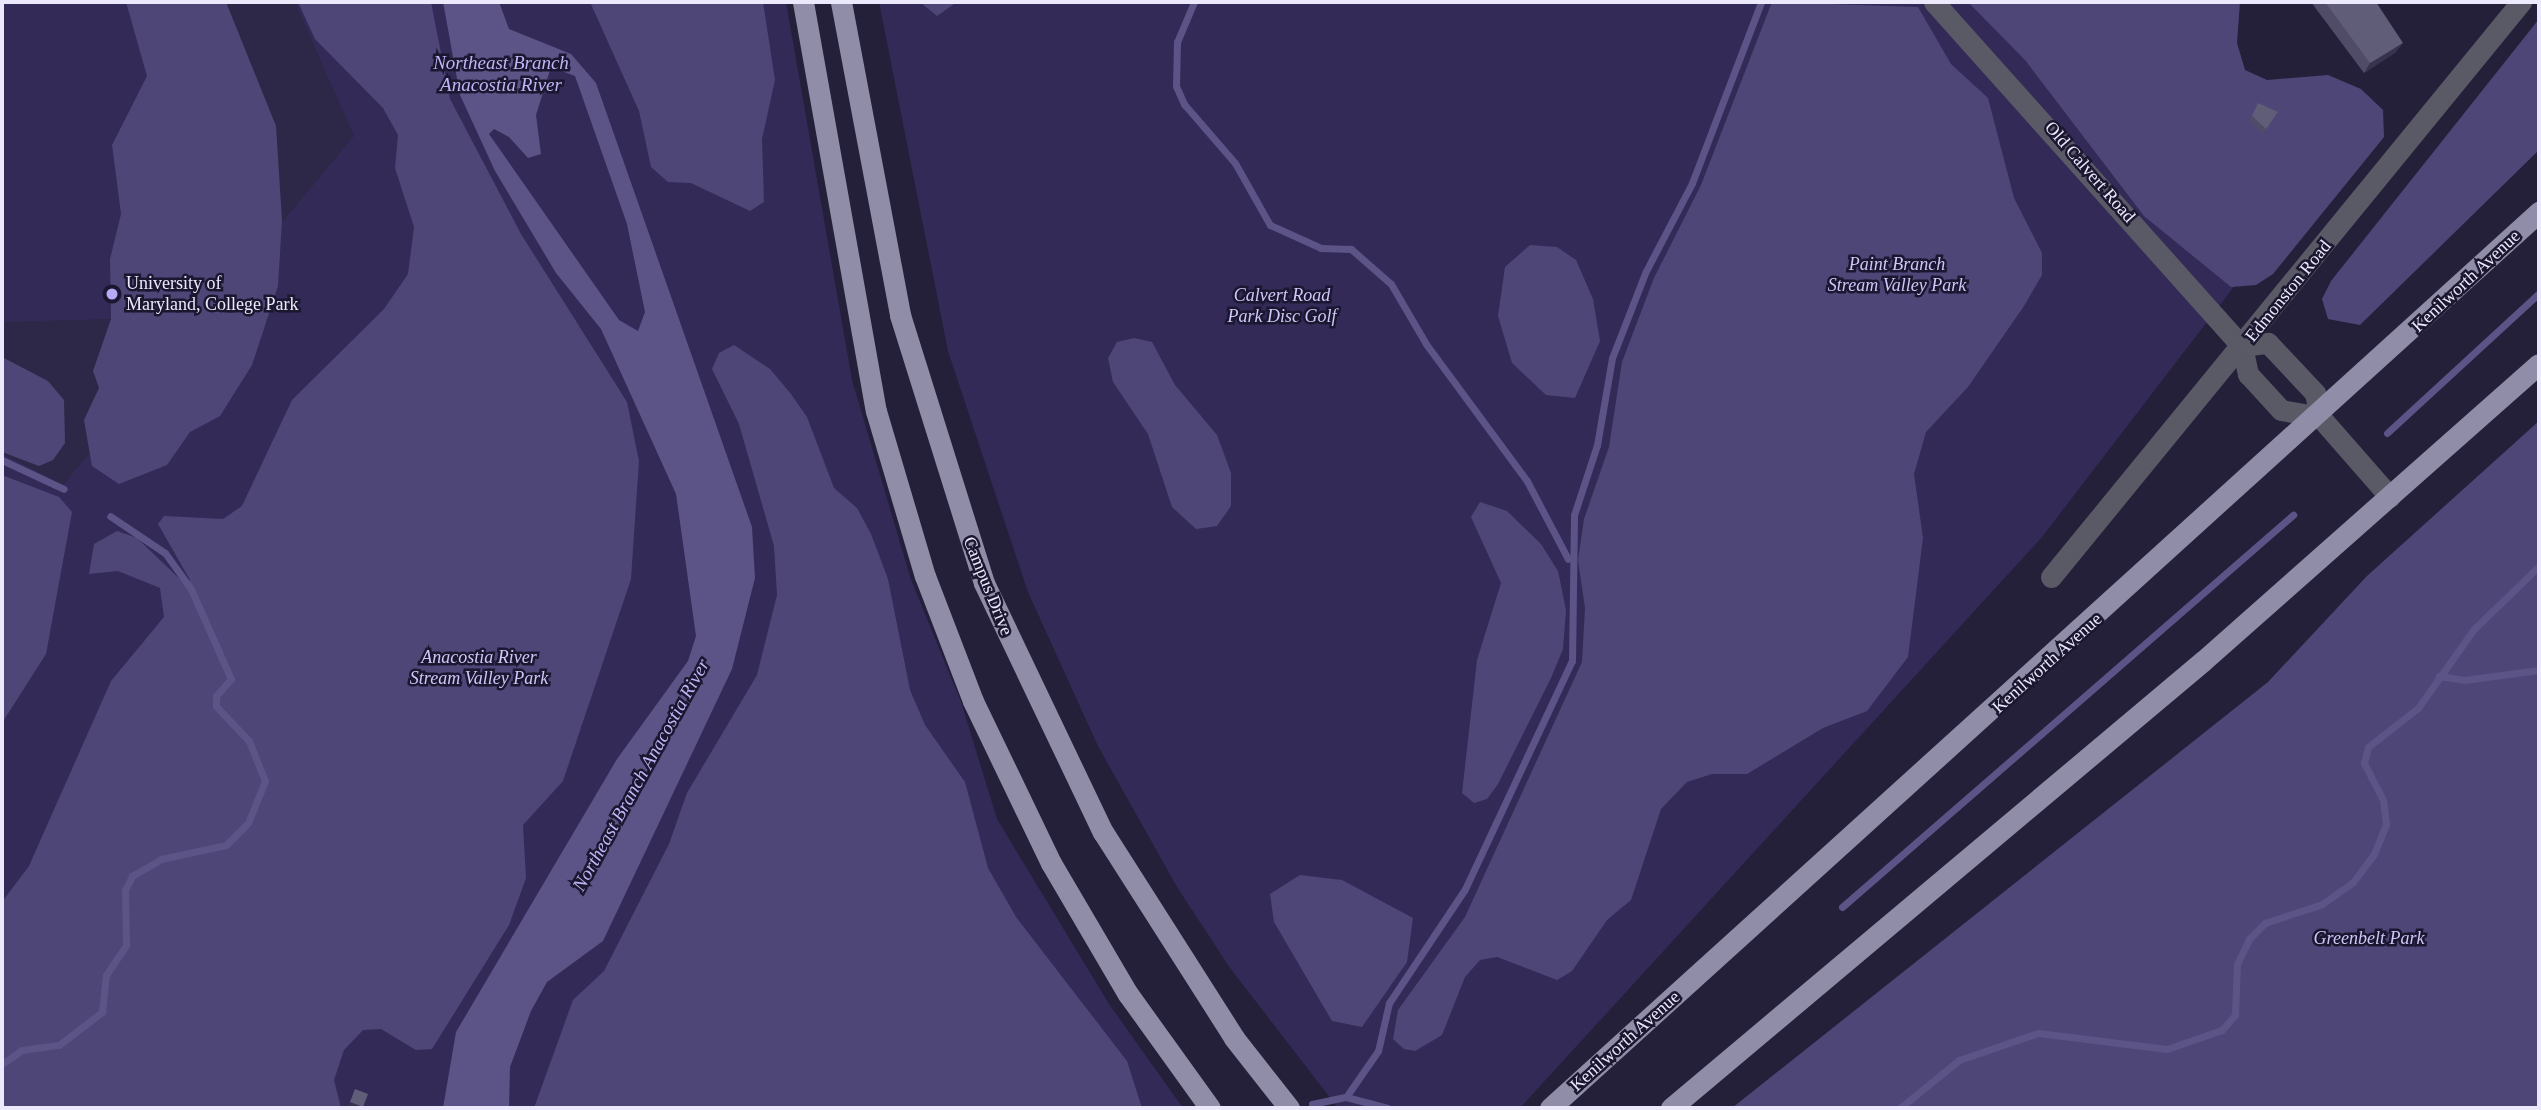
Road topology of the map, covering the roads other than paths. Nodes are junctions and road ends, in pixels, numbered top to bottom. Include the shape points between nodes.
1 (803, 2) edge
2 (841, 2) edge
3 (1934, 2) edge
4 (2520, 2) edge
5 (2539, 212) edge
6 (2242, 346) junction
7 (2539, 364) edge
8 (2320, 418) junction
9 (2390, 497) junction
10 (2051, 577) dead end
11 (1210, 1108) edge
12 (1289, 1108) edge
13 (1550, 1108) edge
14 (1671, 1108) edge

1 - 11 main road via 876,411 925,576 974,701 1051,863 1128,994
2 - 12 main road, Campus Drive via 900,315 984,583 1103,832 1226,1027
3 - 6 street, Old Calvert Road
4 - 6 street, Edmonston Road
5 - 8 main road, Kenilworth Avenue
6 - 8 street, Old Calvert Road via 2248,374 2281,410
6 - 8 street via 2268,343 2315,393
6 - 10 street, Edmonston Road
7 - 9 main road
8 - 9 street
8 - 13 main road, Kenilworth Avenue
9 - 14 main road

